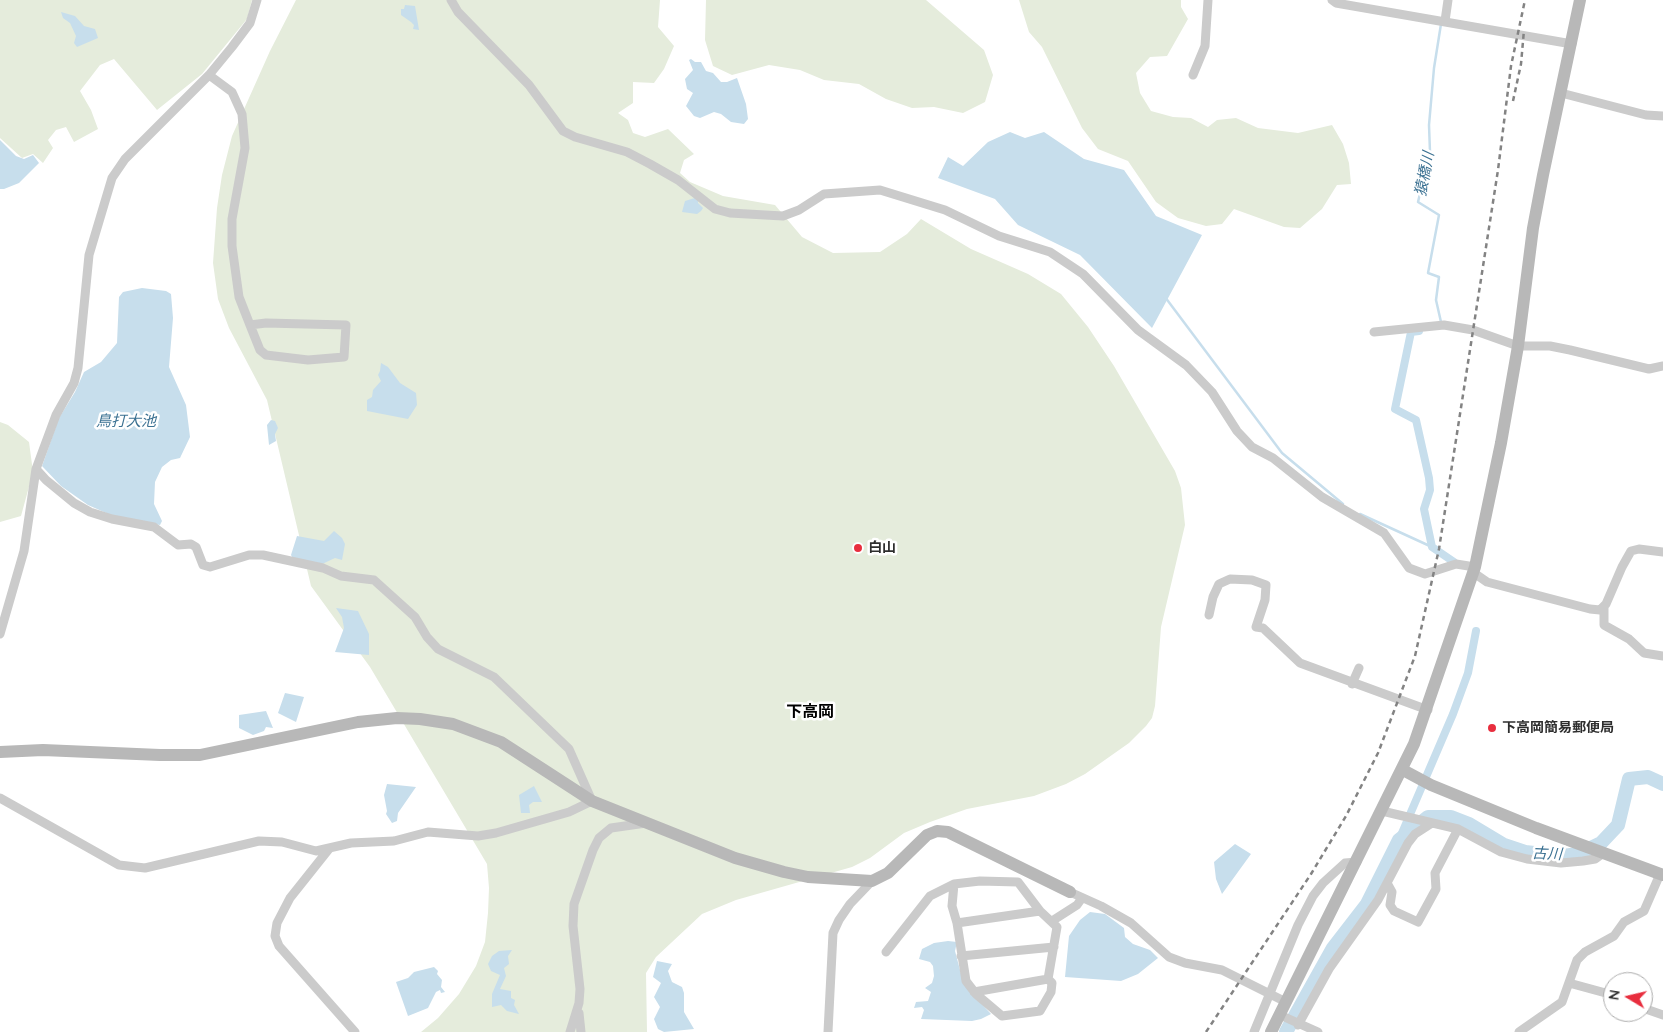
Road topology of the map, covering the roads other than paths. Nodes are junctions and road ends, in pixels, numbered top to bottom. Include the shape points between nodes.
1 (257, 0) edge
2 (451, 0) edge
3 (1208, 0) edge
4 (1332, 0) edge
5 (1448, 0) edge
6 (1580, 0) edge
7 (1443, 20) junction
8 (1572, 44) junction
9 (209, 75) junction
10 (1193, 75) dead end
11 (1561, 93) junction
12 (1663, 116) edge
13 (250, 325) junction
14 (1374, 332) dead end
15 (1518, 346) junction
16 (1663, 366) edge
17 (36, 469) junction
18 (1663, 552) edge
19 (1474, 570) junction
20 (1604, 608) junction
21 (1209, 615) dead end
22 (0, 634) edge
23 (1663, 656) edge
24 (1359, 668) dead end
25 (1352, 684) junction
26 (1428, 710) junction
27 (0, 752) edge
28 (1403, 770) junction
29 (0, 798) edge
30 (592, 802) junction
31 (1382, 811) junction
32 (648, 823) junction
33 (1430, 823) junction
34 (1458, 829) junction
35 (329, 850) junction
36 (1600, 853) junction
37 (1357, 862) junction
38 (1662, 875) edge
39 (872, 881) junction
40 (1387, 883) junction
41 (954, 884) junction
42 (1070, 892) joint
43 (1082, 898) junction
44 (1040, 911) junction
45 (1052, 921) junction
46 (957, 923) junction
47 (1054, 947) junction
48 (886, 952) dead end
49 (961, 956) junction
50 (1048, 979) junction
51 (1569, 983) junction
52 (974, 992) junction
53 (1270, 993) junction
54 (1603, 993) edge
55 (1286, 1002) junction
56 (579, 1003) junction
57 (1283, 1017) junction
58 (1297, 1024) junction
59 (355, 1032) edge
60 (570, 1032) edge
61 (581, 1032) edge
62 (828, 1032) edge
63 (1254, 1032) edge
64 (1271, 1032) edge
65 (1318, 1032) edge
66 (1518, 1032) edge

1 - 9 street via 250,23
2 - 19 street via 458,12 529,84 563,131 627,152 678,180 715,209 783,216 824,194 880,190 945,210 999,236 1050,252 1083,274 1138,330 1186,365 1212,392 1237,431 1252,447 1273,458 1330,502 1384,533 1409,568 1425,574 1456,564
3 - 10 street via 1205,46
4 - 7 street
5 - 7 street
6 - 8 street
7 - 8 street
8 - 11 street
9 - 13 street via 232,92 246,131 232,219 232,246 236,285
9 - 17 street via 148,134 112,178 89,255 78,368
11 - 12 street via 1646,115
11 - 15 street via 1533,228
13 - 13 street via 346,325 344,357 308,360 266,355 260,350
14 - 15 street via 1441,325 1473,330
15 - 16 street via 1564,349 1649,370
15 - 19 street via 1500,452
17 - 22 street via 24,551
17 - 30 street via 90,512 154,527 178,545 196,547 203,564 210,567 249,555 263,556 323,568 341,576 374,580 416,617 438,649 494,677 569,749
18 - 20 street via 1631,551
19 - 20 street via 1487,582 1590,609
19 - 26 street
20 - 23 street via 1604,625 1644,653
21 - 25 street via 1219,584 1230,579 1266,584 1265,600 1256,627 1263,628 1300,663
24 - 25 street
25 - 26 street
26 - 28 street
27 - 30 street via 43,750 200,755 358,722 420,719 453,724 501,742
28 - 31 street
28 - 36 street via 1431,785
29 - 35 street via 119,865 132,868 160,866 259,841 282,842 316,852
30 - 32 street
30 - 35 street via 496,833 478,836 428,832 394,841 351,843
31 - 33 street
31 - 37 street
32 - 39 street via 735,858 784,872 808,877
32 - 56 street via 611,828 599,838 593,850 574,904
33 - 34 street
33 - 40 street via 1408,843
34 - 36 street via 1501,852 1527,859 1562,863 1595,859
34 - 40 street via 1435,873 1436,889 1418,922 1394,911 1390,905 1392,892
35 - 59 street via 290,898 275,936 279,946
36 - 38 street
37 - 53 street via 1345,863 1313,896
37 - 55 street
38 - 51 street via 1644,911 1624,922 1614,936 1585,952 1577,960
39 - 42 street via 888,873 927,835 942,832 968,841
39 - 62 street via 850,904 833,934
40 - 58 street via 1329,969
41 - 44 street via 980,880 1018,882
41 - 46 street via 952,906
41 - 48 street via 930,896
42 - 43 street
43 - 45 street via 1077,905
43 - 53 street via 1130,924 1169,957 1215,967
44 - 45 street
44 - 46 street
45 - 47 street via 1057,927
46 - 49 street
47 - 49 street
47 - 50 street
49 - 52 street via 966,981
50 - 52 street
50 - 52 street via 1052,983 1051,992 1040,1011 1002,1016
51 - 54 street
51 - 66 street via 1562,1002
53 - 55 street
53 - 63 street
55 - 57 street
56 - 60 street
56 - 61 street
57 - 58 street
57 - 64 street
58 - 65 street

